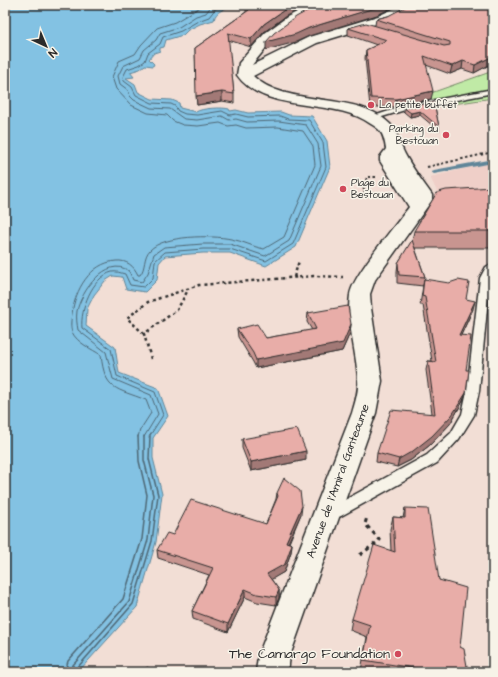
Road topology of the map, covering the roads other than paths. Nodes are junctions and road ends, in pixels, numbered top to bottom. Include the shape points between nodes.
1 (320, 5) edge
2 (410, 5) edge
3 (362, 26) junction
4 (377, 30) edge
5 (244, 75) junction
6 (493, 91) edge
7 (372, 118) junction
8 (493, 266) edge
9 (327, 515) junction
10 (272, 672) edge

1 - 5 street via 291,20 269,36 246,63
2 - 3 street
3 - 4 lane
3 - 5 street via 313,40
5 - 7 street via 251,83 272,93 352,110
6 - 7 lane via 404,108
7 - 9 street, Avenue de l'Amiral Ganteaume via 384,127 423,200 365,280 360,294 370,381 368,397
8 - 9 lane via 486,278 468,415 455,436 432,459
9 - 10 street, Avenue de l'Amiral Ganteaume via 274,656

